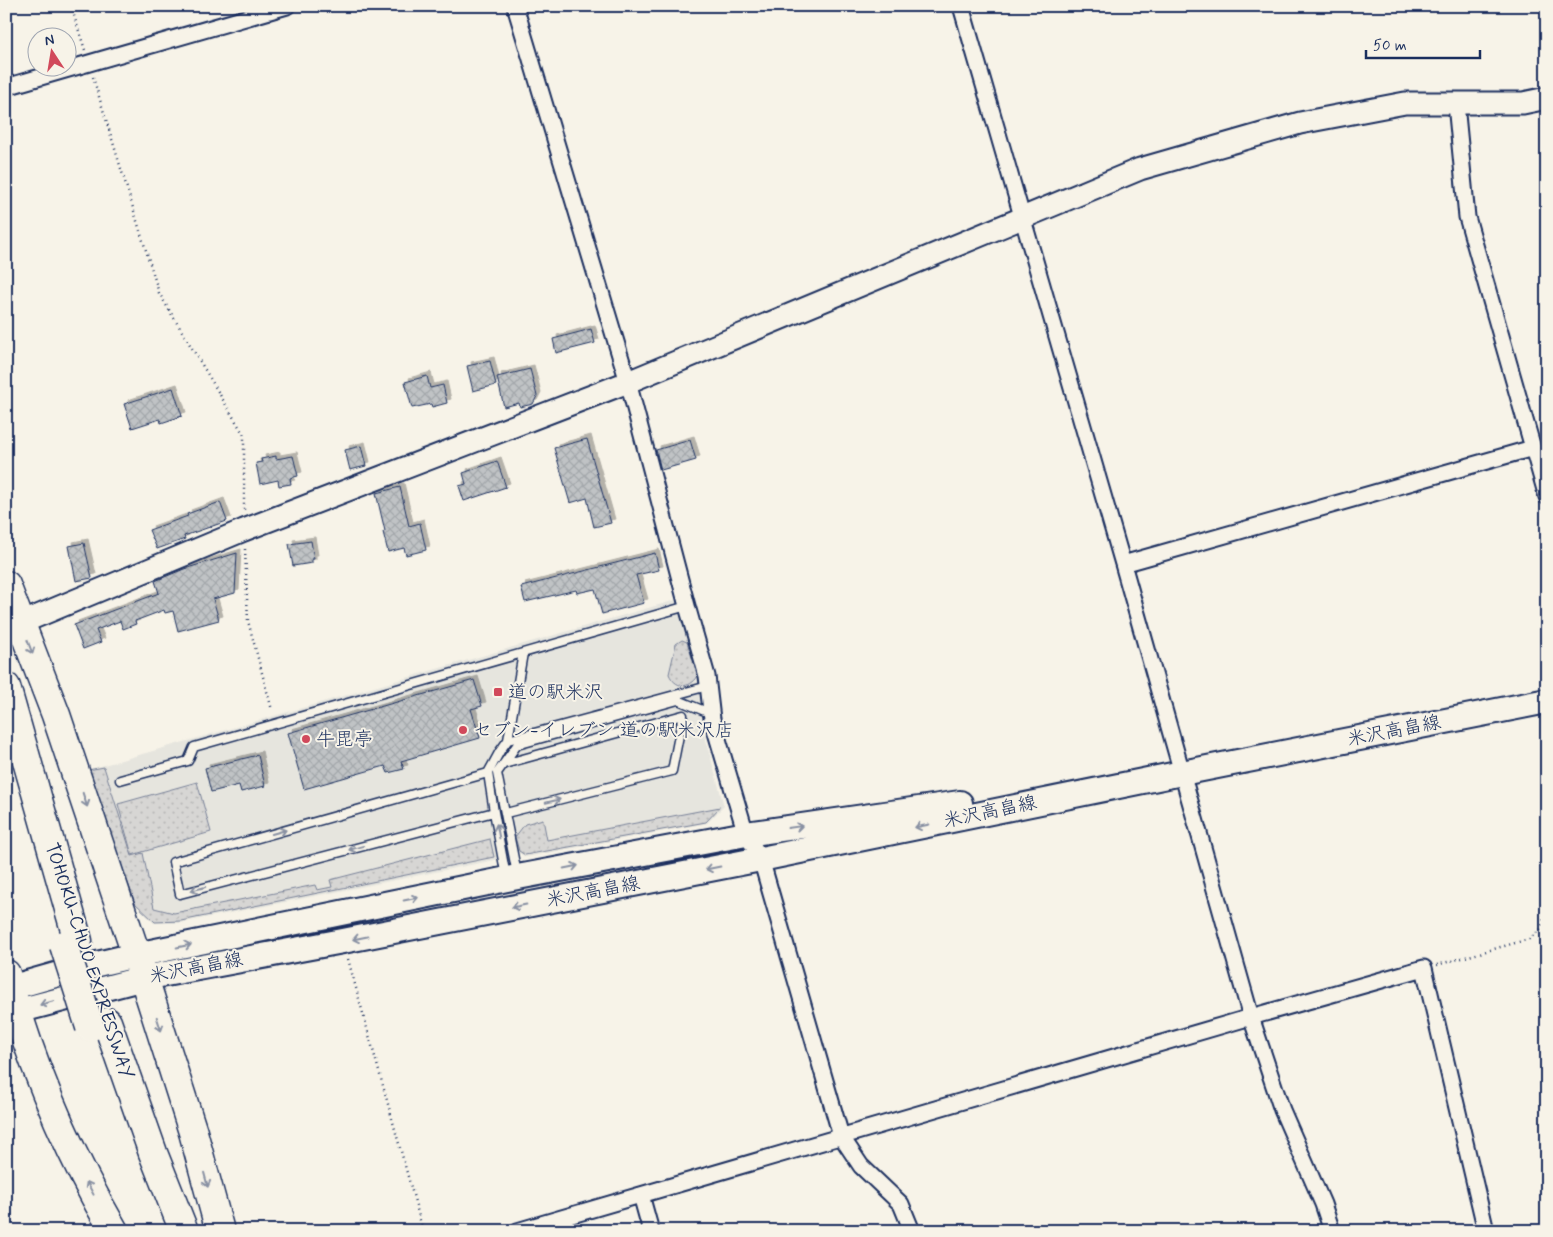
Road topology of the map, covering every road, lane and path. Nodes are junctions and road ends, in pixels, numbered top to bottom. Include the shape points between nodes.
1 (71, 6) edge
2 (288, 6) edge
3 (516, 6) edge
4 (961, 6) edge
5 (88, 63) junction
6 (6, 87) edge
7 (1547, 98) edge
8 (1456, 104) junction
9 (1022, 218) junction
10 (628, 382) junction
11 (1533, 448) junction
12 (1547, 497) edge
13 (244, 530) junction
14 (1123, 564) junction
15 (6, 585) edge
16 (687, 606) junction
17 (34, 618) dead end
18 (523, 653) junction
19 (708, 686) junction
20 (6, 687) edge
21 (1547, 701) edge
22 (272, 710) dead end
23 (712, 714) junction
24 (508, 740) junction
25 (6, 746) edge
26 (504, 764) junction
27 (488, 773) junction
28 (1182, 773) junction
29 (120, 780) dead end
30 (494, 812) junction
31 (506, 813) junction
32 (746, 834) junction
33 (761, 859) junction
34 (512, 878) junction
35 (1547, 905) edge
36 (343, 941) junction
37 (71, 943) junction
38 (140, 967) junction
39 (1424, 968) junction
40 (9, 995) edge
41 (1251, 1017) junction
42 (98, 1025) junction
43 (842, 1136) junction
44 (641, 1195) junction
45 (114, 1231) edge
46 (167, 1231) edge
47 (184, 1231) edge
48 (220, 1231) edge
49 (423, 1231) edge
50 (518, 1231) edge
51 (651, 1231) edge
52 (912, 1231) edge
53 (1332, 1231) edge
54 (1486, 1231) edge

1 - 5 path
2 - 5 street
3 - 10 street
4 - 9 street
5 - 6 street
5 - 13 path via 159,293 244,435
7 - 8 street
8 - 9 street via 1406,102 1300,123 1140,169
8 - 11 street via 1467,217
9 - 10 street
9 - 14 street
10 - 13 street
10 - 16 street
11 - 12 street
11 - 14 street
13 - 17 street
13 - 22 path via 248,621
14 - 28 street
15 -> 38 highway via 56,715
16 - 18 lane
16 - 19 street
18 - 24 lane
18 - 29 lane via 194,747 188,761
19 - 23 street
19 - 24 lane
20 - 37 highway, TOHOKU-CHUO EXPRESSWAY
21 - 28 main road, 米沢高畠線
23 - 26 lane via 678,700 517,745
23 - 32 street
24 - 27 lane
25 - 37 highway, TOHOKU-CHUO EXPRESSWAY
26 - 31 lane via 497,773
31 -> 26 lane via 672,771 683,715
27 - 30 lane
30 -> 27 lane via 180,894 173,862
32 -> 28 main road, 米沢高畠線
28 -> 33 main road, 米沢高畠線
28 - 41 street
34 -> 30 lane
31 - 34 lane
32 - 33 street
34 -> 32 main road, 米沢高畠線
33 -> 36 main road, 米沢高畠線
33 - 43 street
38 -> 34 main road, 米沢高畠線
35 - 39 path via 1541,929 1529,939
36 - 38 main road, 米沢高畠線
36 - 49 path
37 - 42 highway, TOHOKU-CHUO EXPRESSWAY, bridge
38 - 40 main road, 米沢高畠線
38 -> 48 highway via 193,1132
39 - 41 street
39 - 54 street
45 -> 40 highway via 67,1142
41 - 43 street
41 - 53 street via 1282,1110
42 - 46 highway, TOHOKU-CHUO EXPRESSWAY via 141,1168
42 - 47 highway, TOHOKU-CHUO EXPRESSWAY
43 - 44 street
43 - 52 street via 861,1166 901,1204
44 - 50 street
44 - 51 street

